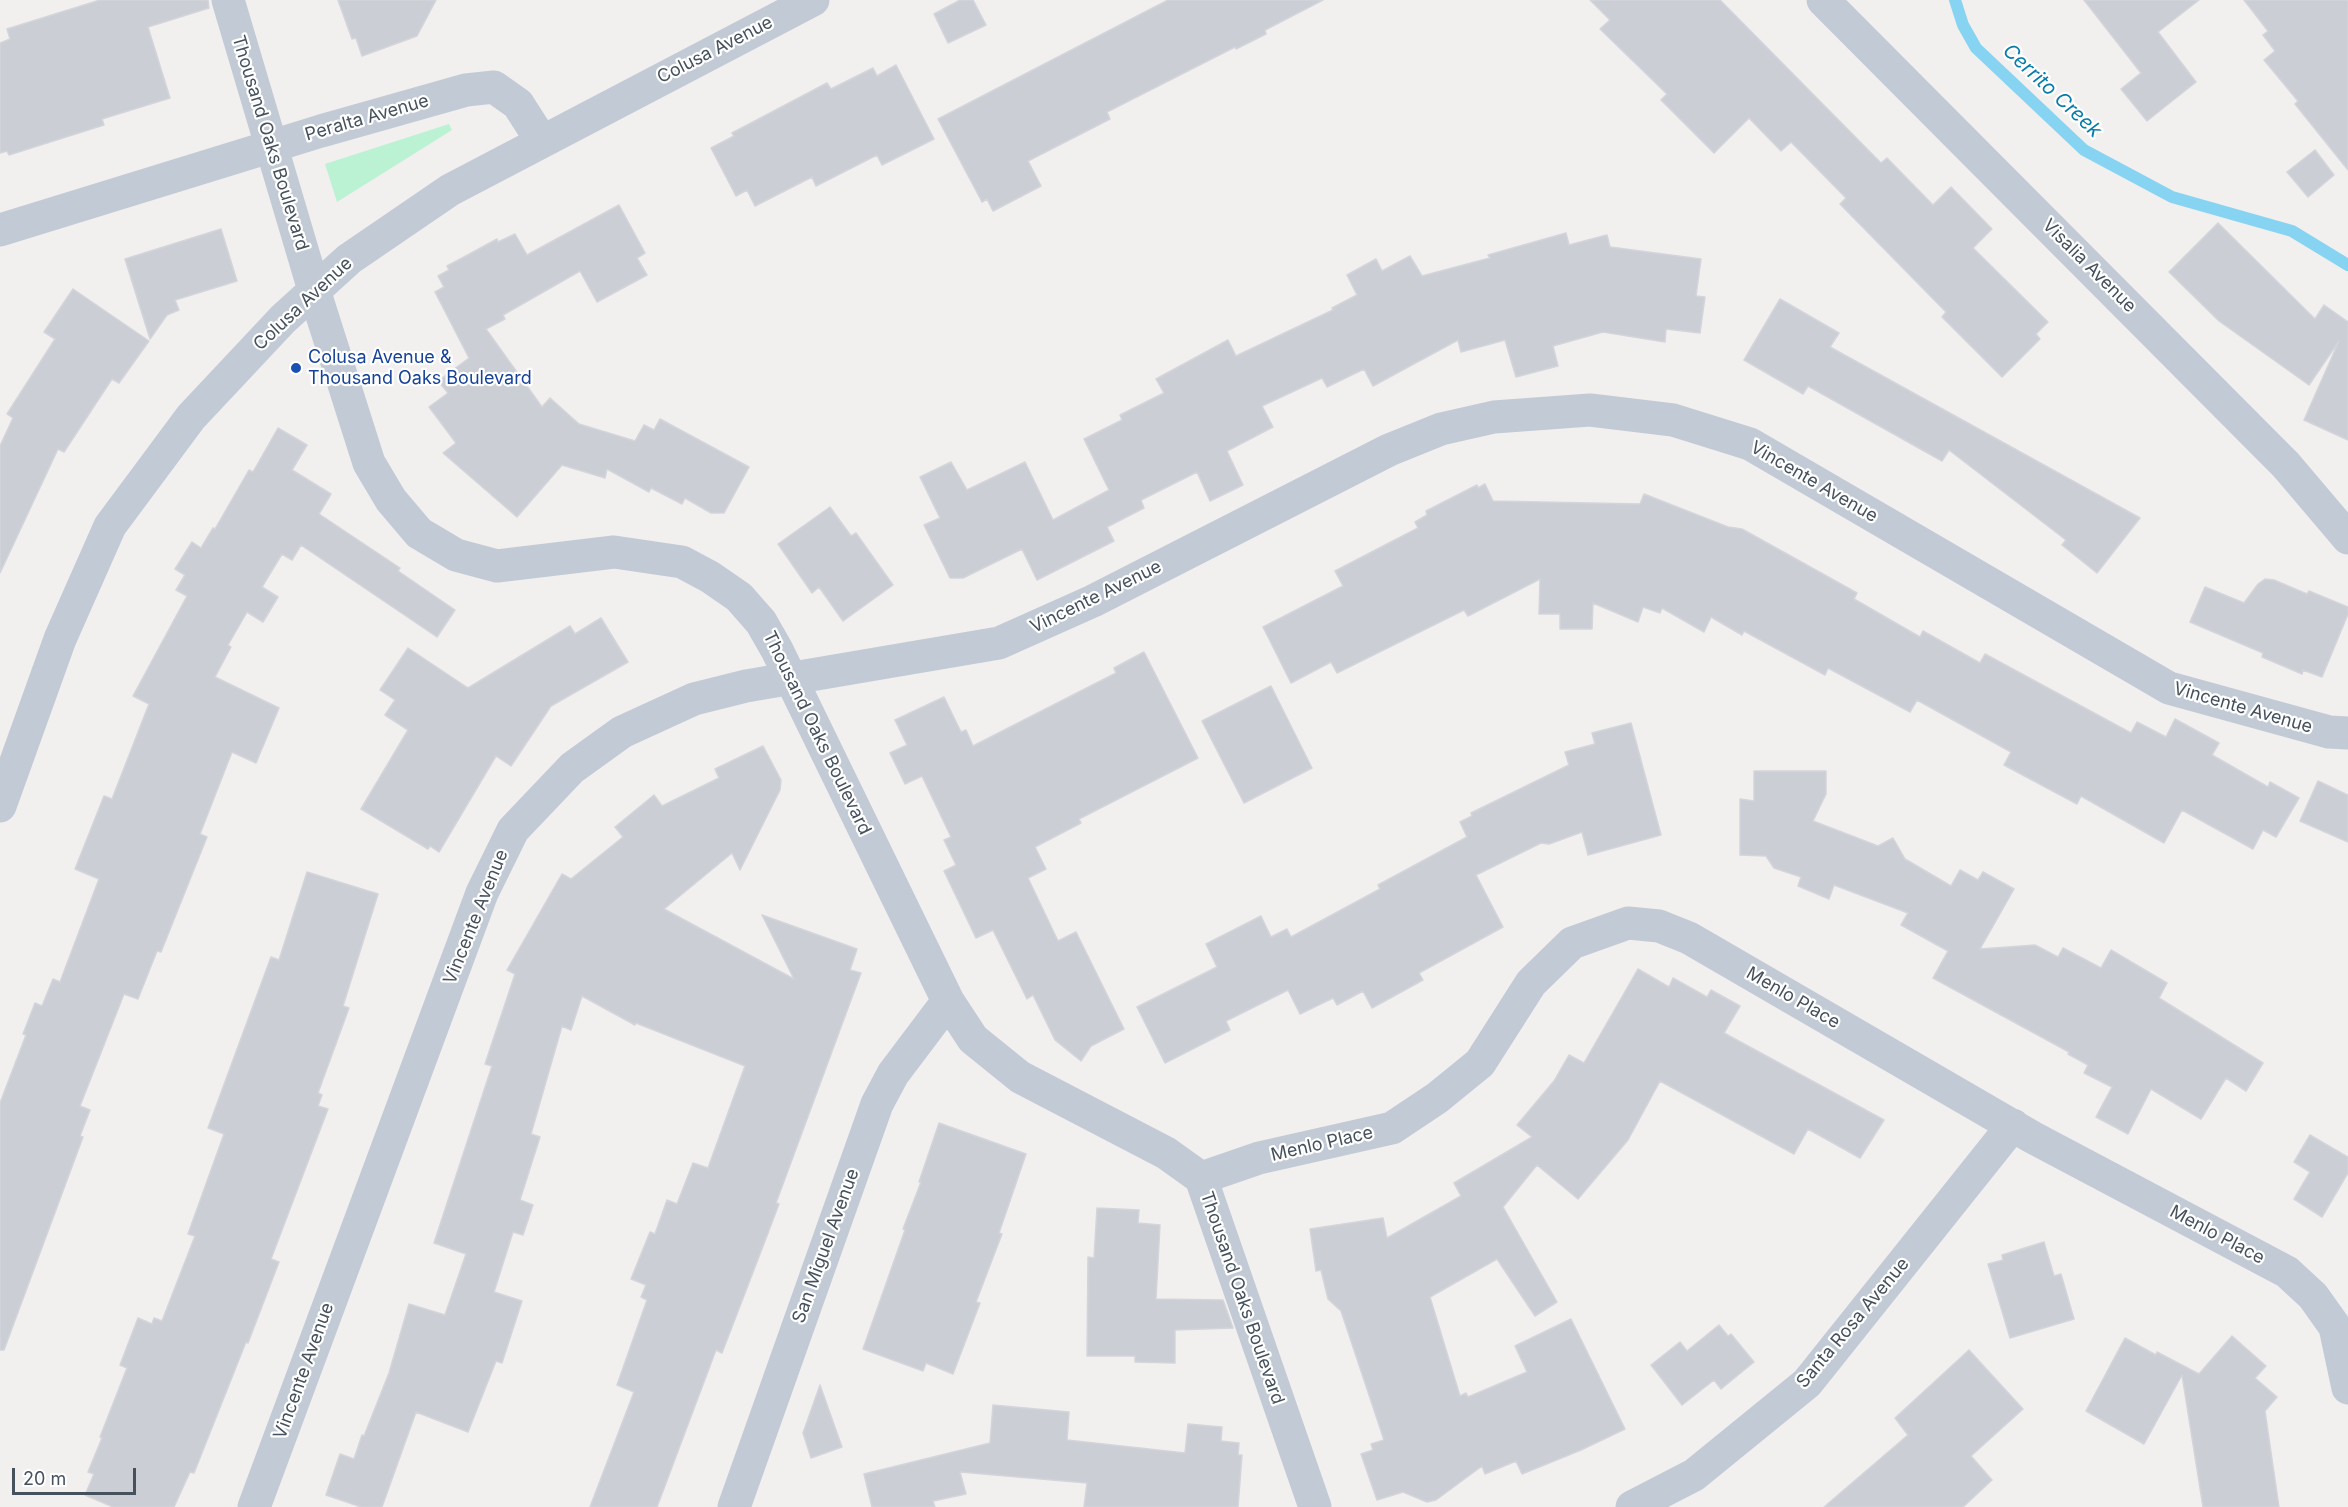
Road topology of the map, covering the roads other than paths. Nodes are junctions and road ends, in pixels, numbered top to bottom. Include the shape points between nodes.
1 (228, 0) edge
2 (813, 0) edge
3 (1823, 0) edge
4 (541, 140) junction
5 (272, 147) junction
6 (0, 230) edge
7 (314, 290) junction
8 (2348, 538) edge
9 (792, 678) junction
10 (2348, 733) edge
11 (0, 806) edge
12 (948, 1001) junction
13 (2013, 1125) junction
14 (1201, 1178) junction
15 (2348, 1388) edge
16 (254, 1507) edge
17 (734, 1507) edge
18 (1315, 1507) edge
19 (1632, 1507) edge

1 - 5 street, Thousand Oaks Boulevard
2 - 4 street, Colusa Avenue
3 - 8 street, Visalia Avenue via 2286,465
4 - 5 street, Peralta Avenue via 518,104 494,87 466,90
4 - 7 street, Colusa Avenue via 450,190 349,259
5 - 6 street, Peralta Avenue
5 - 7 street, Thousand Oaks Boulevard
7 - 9 street, Thousand Oaks Boulevard via 369,463 391,500 418,533 456,555 497,566 614,552 682,562 738,597 761,622
7 - 11 street, Colusa Avenue via 191,417 110,526 60,639
9 - 10 street, Vincente Avenue via 999,643 1094,601 1389,450 1441,429 1494,417 1590,410 1674,420 1750,444 2169,688 2329,732
9 - 12 street, Thousand Oaks Boulevard
9 - 16 street, Vincente Avenue via 694,699 622,732 572,768 513,830 482,893
12 - 14 street, Thousand Oaks Boulevard via 974,1039 1020,1077 1166,1153
12 - 17 street, San Miguel Avenue via 893,1074 877,1104
13 - 14 street, Menlo Place via 1689,938 1659,926 1628,923 1572,943 1531,983 1480,1063 1392,1128 1259,1158
13 - 15 street, Menlo Place via 2288,1272 2313,1296 2335,1328
13 - 19 street, Santa Rosa Avenue via 1807,1383 1694,1475
14 - 18 street, Thousand Oaks Boulevard

